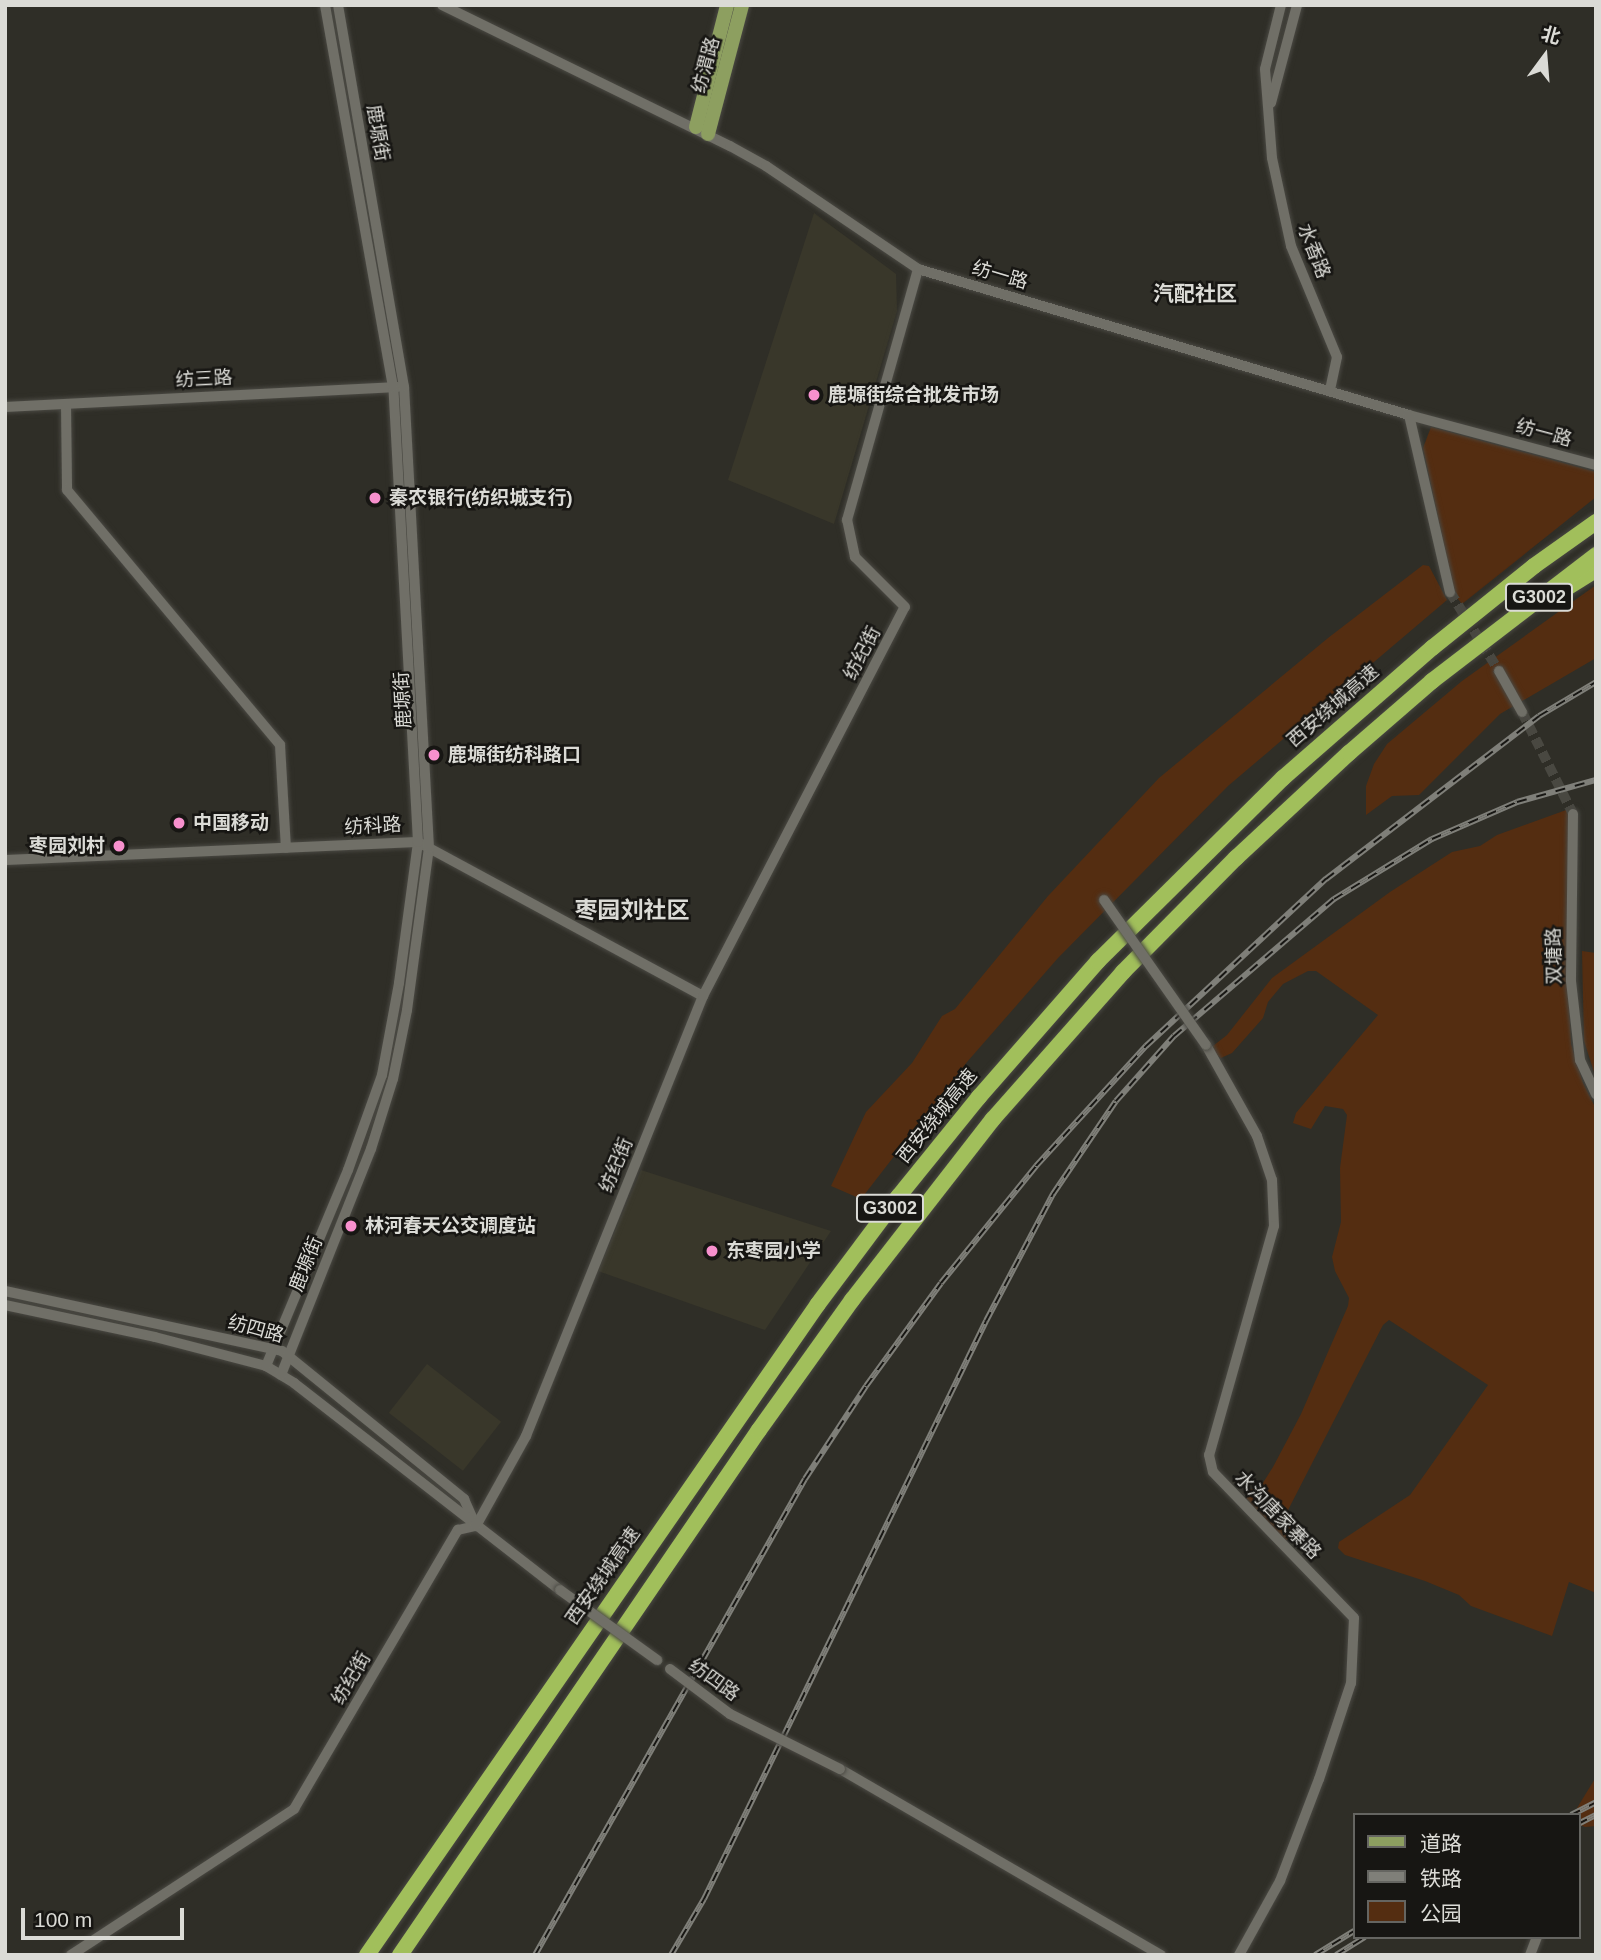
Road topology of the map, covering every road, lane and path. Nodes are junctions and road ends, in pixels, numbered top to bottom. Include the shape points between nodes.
1 (325, 5) edge
2 (338, 5) edge
3 (442, 5) edge
4 (727, 5) edge
5 (742, 5) edge
6 (1281, 5) edge
7 (1297, 5) edge
8 (1269, 119) junction
9 (702, 130) junction
10 (918, 269) junction
11 (399, 387) junction
12 (1330, 390) junction
13 (66, 404) junction
14 (5, 407) edge
15 (1409, 415) junction
16 (1596, 465) edge
17 (1596, 522) edge
18 (1596, 555) edge
19 (1596, 570) edge
20 (1450, 592) tunnel mouth
21 (1482, 640) junction
22 (1499, 671) tunnel mouth
23 (1522, 712) tunnel mouth
24 (1573, 814) tunnel mouth
25 (418, 842) junction
26 (286, 848) junction
27 (429, 848) junction
28 (5, 860) edge
29 (1104, 900) dead end
30 (703, 996) junction
31 (1596, 1094) edge
32 (5, 1291) edge
33 (5, 1305) edge
34 (274, 1348) junction
35 (288, 1356) junction
36 (266, 1366) junction
37 (281, 1375) junction
38 (476, 1526) junction
39 (71, 1955) edge
40 (368, 1955) edge
41 (400, 1955) edge
42 (1161, 1955) edge
43 (1240, 1955) edge

1 - 11 street, 鹿塬街
2 - 11 street, 鹿塬街
3 - 9 street, 纺一路
4 - 9 main road, 纺渭路
5 - 9 main road, 纺渭路
6 - 8 street, 水香路 via 1265,69
7 - 8 street, 水香路
8 - 12 street, 水香路 via 1286,231 1337,357
9 - 10 street, 纺一路 via 766,166
10 - 12 street, 纺一路
10 - 30 street, 纺纪街 via 847,520 855,557 905,607
11 - 13 street, 纺三路
11 - 25 street, 鹿塬街
11 - 27 street, 鹿塬街
12 - 15 street, 纺一路
13 - 14 street, 纺三路
13 - 26 street via 67,490 280,745
15 - 16 street, 纺一路
15 - 20 street
17 - 40 highway, 西安绕城高速 / G3002 via 1432,648 1283,778 1098,961 979,1097 818,1304
18 - 21 highway, G3002
19 - 21 highway
21 - 41 highway, G3002 via 1349,753 1236,858 1124,972 993,1119 852,1300 767,1419
22 - 23 street
24 - 31 street, 双塘路 via 1571,981 1580,1060
25 - 26 street, 纺科路
25 - 27 street, 纺科路
25 - 34 street, 鹿塬街 via 382,1075
26 - 28 street, 纺科路
27 - 30 street, 纺科路
27 - 35 street, 鹿塬街 via 393,1079 371,1149
29 - 43 street, 水沟唐家寨路, bridge via 1206,1045 1257,1136 1272,1181 1274,1226 1209,1455 1213,1472 1353,1618 1351,1683 1319,1779 1280,1881
30 - 38 street, 纺纪街 via 526,1436
32 - 34 street, 纺四路
33 - 36 street, 纺四路 via 155,1336
34 - 35 street, 纺四路
34 - 36 street, 鹿塬街
35 - 37 street, 鹿塬街
35 - 38 street, 纺四路 via 464,1499
36 - 37 street, 纺四路
37 - 38 street, 纺四路
38 - 39 street, 纺纪街 via 458,1531 294,1808
38 - 42 street, 纺四路, bridge via 730,1714 840,1769

